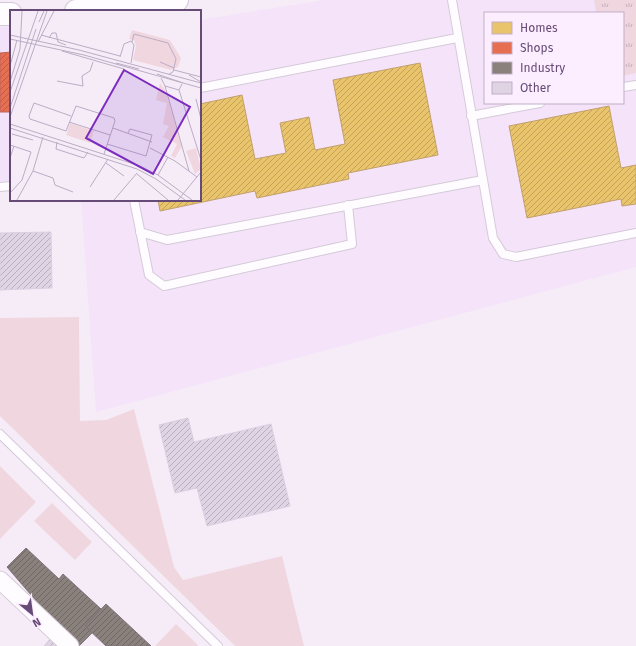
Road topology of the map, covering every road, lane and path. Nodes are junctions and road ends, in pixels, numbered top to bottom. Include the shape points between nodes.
1 (177, 0) edge
2 (452, 0) edge
3 (102, 10) edge
4 (457, 38) junction
5 (636, 85) edge
6 (624, 87) edge
7 (201, 88) edge
8 (535, 104) edge
9 (472, 116) junction
10 (483, 180) junction
11 (10, 186) edge
12 (0, 187) edge
13 (134, 201) edge
14 (348, 205) junction
15 (140, 232) junction
16 (636, 233) edge
17 (0, 434) edge
18 (0, 580) edge
19 (70, 646) edge
20 (218, 646) edge

1 - 3 street via 128,9
2 - 4 lane
4 - 7 lane
4 - 9 lane
5 - 6 lane
8 - 9 lane
9 - 10 lane
10 - 14 lane
10 - 16 lane via 493,238 503,254 516,256
11 - 12 lane
13 - 15 lane
14 - 15 lane via 168,240
14 - 15 lane via 352,244 164,286 149,275
17 - 20 lane
18 - 19 street

